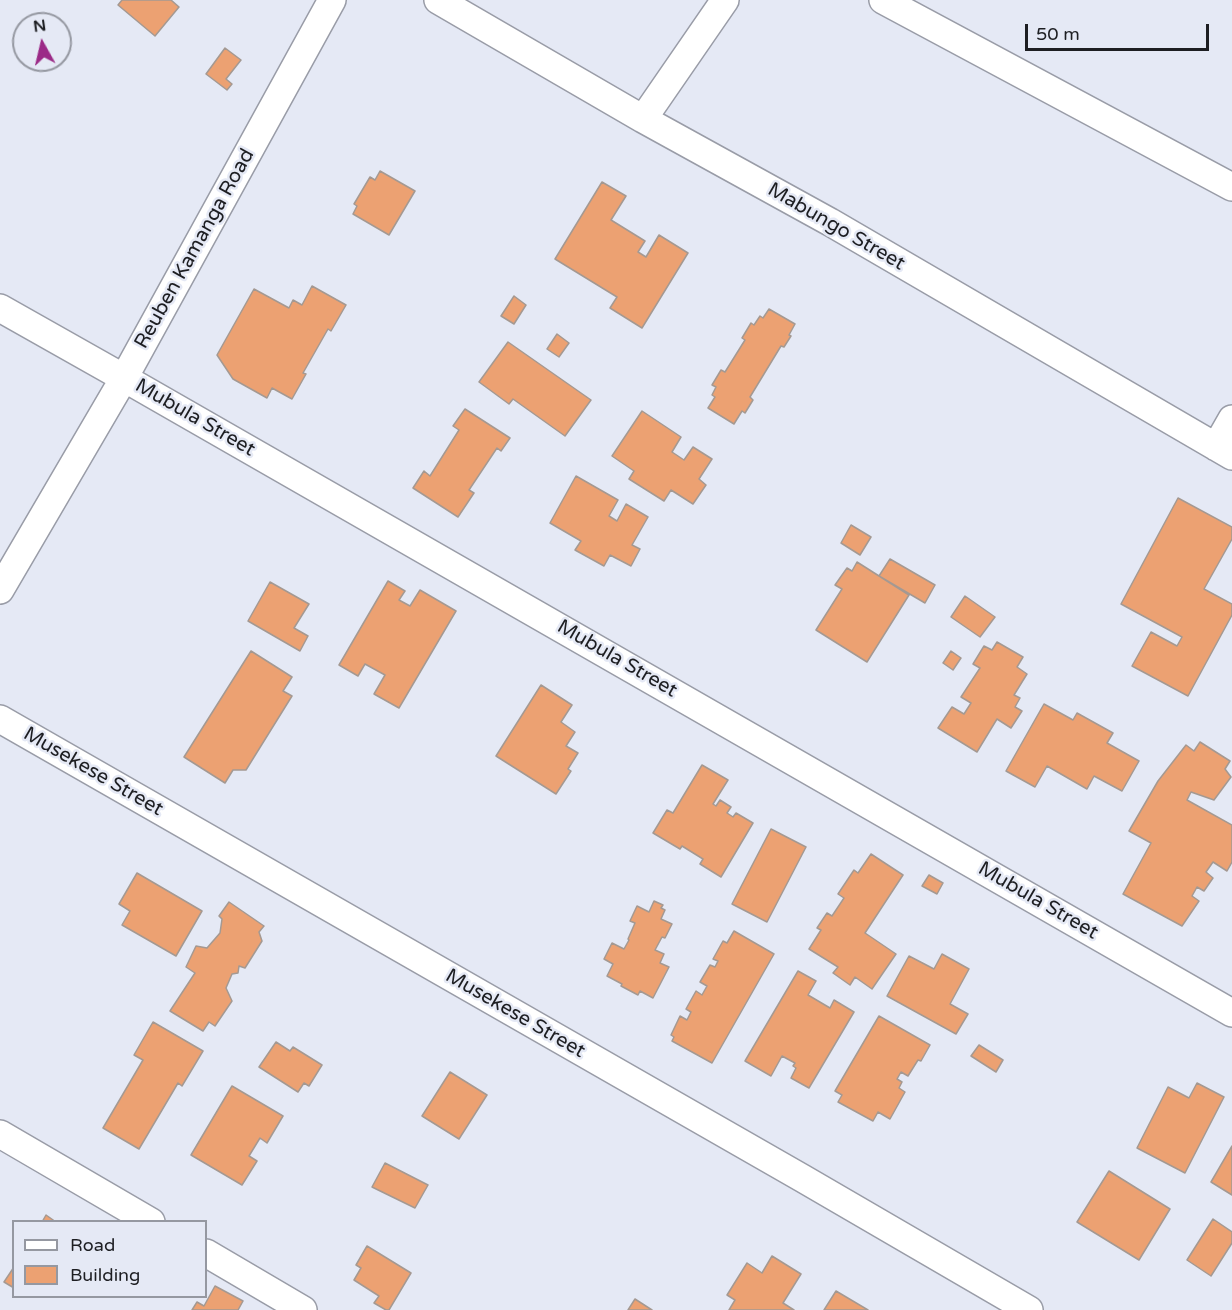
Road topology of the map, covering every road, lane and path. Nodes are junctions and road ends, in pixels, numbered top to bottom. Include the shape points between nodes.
1 (332, 0) edge
2 (438, 0) edge
3 (725, 0) edge
4 (883, 0) edge
5 (643, 119) junction
6 (1232, 187) edge
7 (0, 308) edge
8 (124, 378) junction
9 (1232, 419) edge
10 (1224, 451) edge
11 (0, 590) edge
12 (0, 719) edge
13 (1232, 1013) edge
14 (0, 1134) edge
15 (149, 1220) edge
16 (207, 1254) edge
17 (303, 1310) edge
18 (1029, 1310) edge

1 - 8 street, Reuben Kamanga Road
2 - 5 street, Mabungo Street
3 - 5 street
4 - 6 street
5 - 10 street, Mabungo Street via 830,222
7 - 8 street, Mubula Street
8 - 11 street, Reuben Kamanga Road
8 - 13 street, Mubula Street
9 - 10 street
12 - 18 street, Musekese Street
14 - 15 street
16 - 17 street

